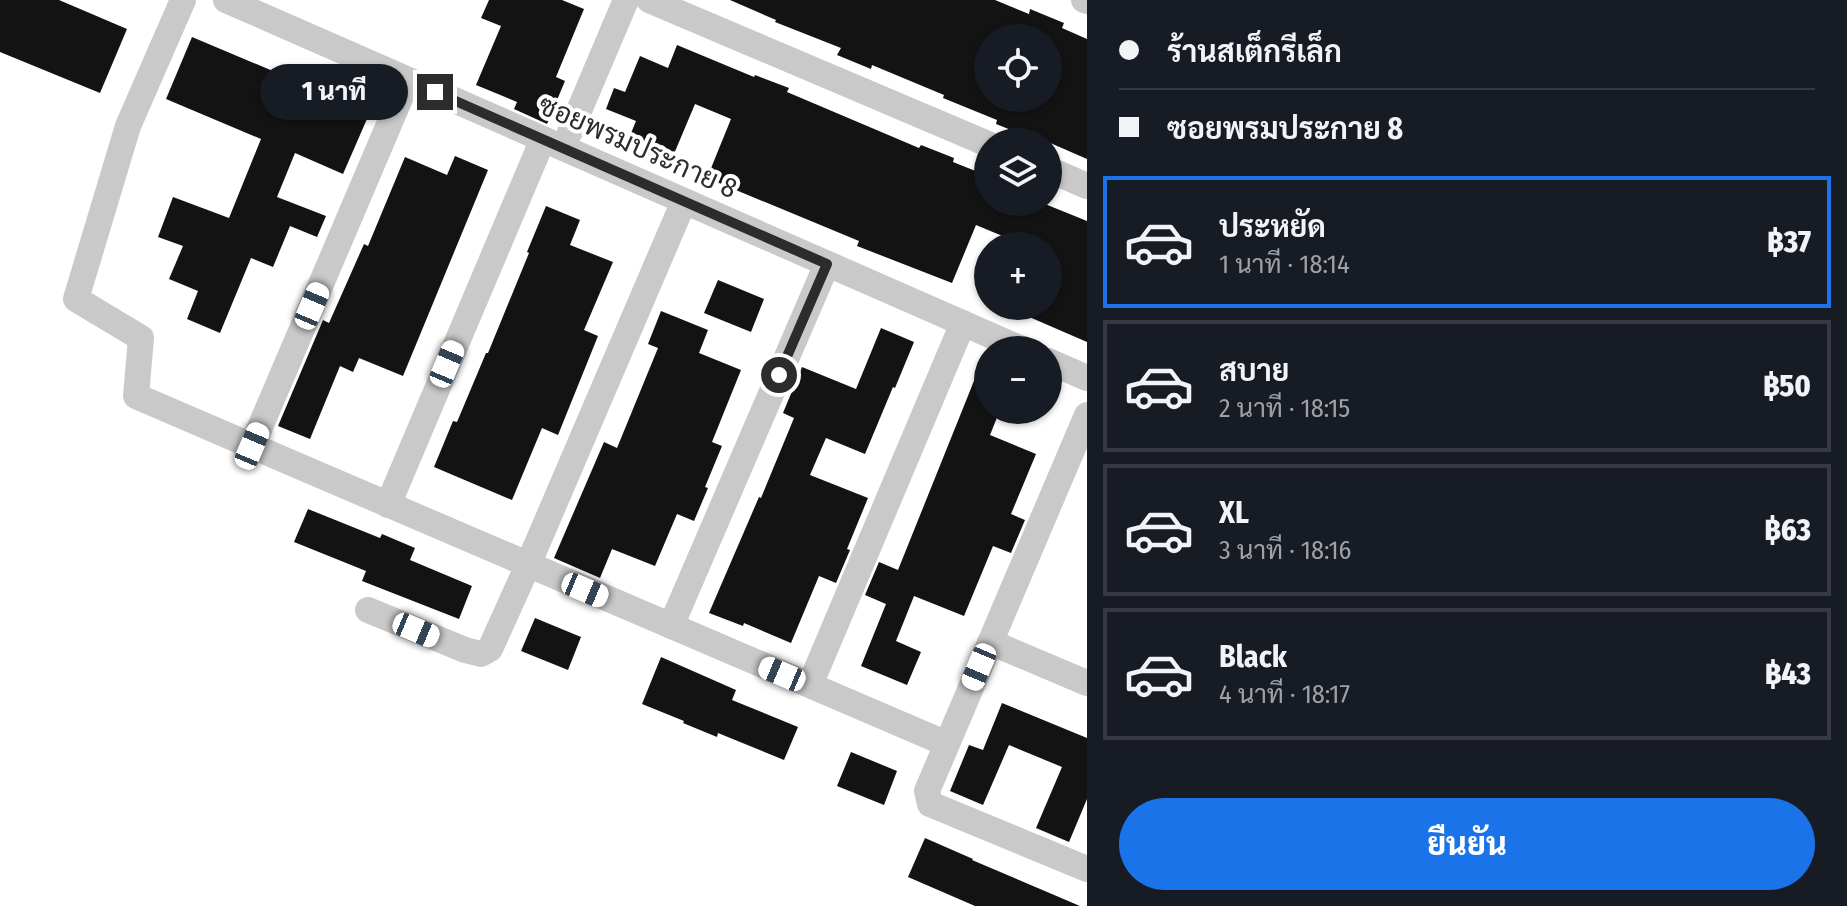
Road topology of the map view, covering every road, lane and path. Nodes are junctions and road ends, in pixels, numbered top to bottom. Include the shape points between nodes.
1 (183, 0) edge
2 (226, 0) edge
3 (626, 0) edge
4 (649, 0) edge
5 (408, 80) junction
6 (570, 132) dead end
7 (974, 138) edge
8 (543, 139) junction
9 (1062, 175) edge
10 (1087, 186) edge
11 (684, 201) junction
12 (827, 264) junction
13 (963, 323) junction
14 (992, 336) edge
15 (1062, 367) edge
16 (1087, 378) edge
17 (1087, 415) edge
18 (252, 446) junction
19 (388, 505) junction
20 (528, 565) junction
21 (368, 610) dead end
22 (671, 626) junction
23 (990, 642) junction
24 (1087, 683) edge
25 (810, 685) junction
26 (947, 744) junction
27 (1087, 869) edge

1 - 18 street via 128,126 76,299 141,338 136,396
2 - 5 street, ซอยพรมประกาย 8
3 - 6 street
4 - 7 street
5 - 8 street, ซอยพรมประกาย 8
5 - 18 street
8 - 11 street, ซอยพรมประกาย 8
8 - 19 street
9 - 10 street
11 - 12 street, ซอยพรมประกาย 8
11 - 20 street
12 - 13 street, ซอยพรมประกาย 8
12 - 22 street
13 - 14 street, ซอยพรมประกาย 8
13 - 25 street
15 - 16 street
17 - 23 street
18 - 19 street
19 - 20 street
20 - 21 street via 490,649 481,654
20 - 22 street
22 - 25 street
23 - 24 street
23 - 26 street
25 - 26 street
26 - 27 street via 927,791 930,804

